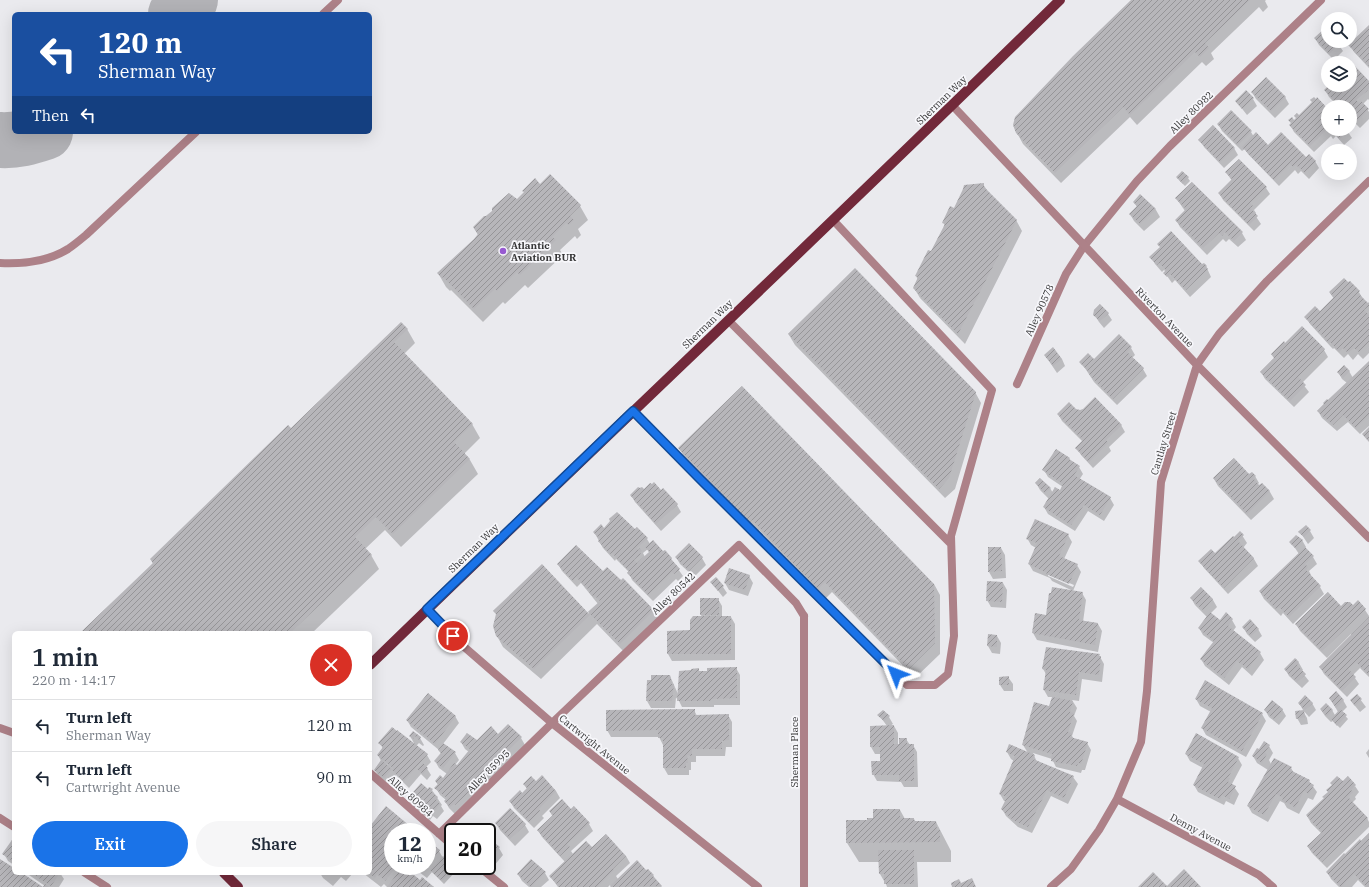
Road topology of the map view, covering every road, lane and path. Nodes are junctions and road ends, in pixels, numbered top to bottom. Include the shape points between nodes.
1 (338, 0) edge
2 (1060, 0) edge
3 (1321, 0) edge
4 (325, 12) edge
5 (952, 106) junction
6 (194, 134) edge
7 (1369, 181) edge
8 (833, 220) junction
9 (1084, 246) junction
10 (0, 263) edge
11 (728, 320) junction
12 (1197, 365) junction
13 (1017, 384) dead end
14 (633, 411) junction
15 (1369, 538) edge
16 (951, 544) junction
17 (427, 609) junction
18 (804, 616) joint
19 (372, 663) edge
20 (552, 723) junction
21 (0, 728) edge
22 (12, 732) edge
23 (372, 775) edge
24 (1117, 799) junction
25 (0, 818) edge
26 (12, 826) edge
27 (438, 834) junction
28 (444, 839) edge
29 (88, 875) edge
30 (226, 875) edge
31 (489, 875) edge
32 (106, 887) edge
33 (238, 887) edge
34 (504, 887) edge
35 (758, 887) edge
36 (804, 887) edge
37 (1051, 887) edge
38 (1273, 887) edge

1 - 4 street
2 - 5 main road, Sherman Way
3 - 9 street, Alley 80982 via 1170,146 1137,181
5 - 8 main road, Sherman Way
5 - 9 street, Riverton Avenue
6 - 10 street via 68,250 26,262
7 - 12 street, Cantlay Street via 1267,281 1219,334
8 - 11 main road, Sherman Way
8 - 16 street via 992,390 951,536
9 - 12 street, Riverton Avenue
9 - 13 street, Alley 90578 via 1066,274
11 - 14 main road, Sherman Way
11 - 16 street
12 - 15 street, Riverton Avenue
12 - 24 street, Cantlay Street via 1161,482 1147,691 1141,742
14 - 16 street via 907,685 935,685 948,674 954,636
14 - 17 main road, Sherman Way
17 - 19 main road, Sherman Way
17 - 20 street, Cartwright Avenue via 462,645
18 - 20 street, Alley 80542 via 796,603 739,545
18 - 36 street, Sherman Place
20 - 27 street, Alley 85995
20 - 35 street, Cartwright Avenue
21 - 22 street
23 - 27 street, Alley 80984
24 - 37 street, Cantlay Street via 1087,849 1071,869
24 - 38 street, Denny Avenue via 1259,875
25 - 26 street
27 - 28 street, Alley 80984
29 - 32 street
30 - 33 main road
31 - 34 street

